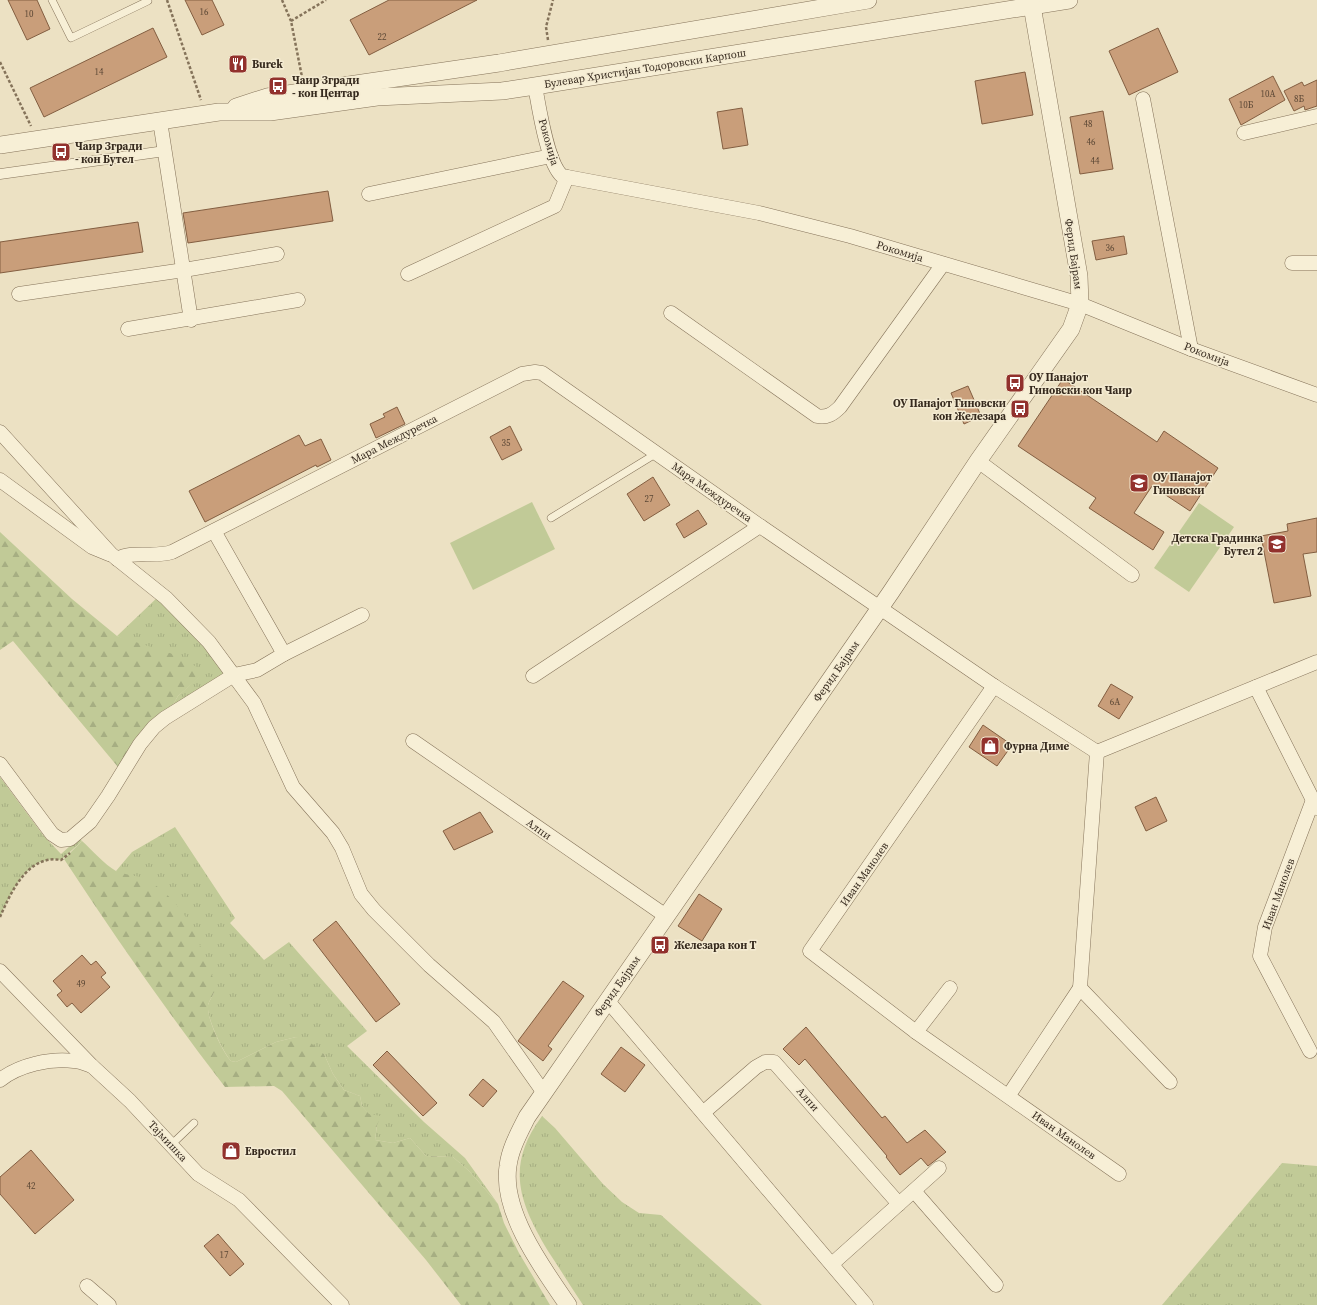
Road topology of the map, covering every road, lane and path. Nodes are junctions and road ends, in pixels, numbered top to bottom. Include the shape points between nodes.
1 (52, 0) edge
2 (167, 0) edge
3 (282, 0) edge
4 (326, 0) edge
5 (553, 0) edge
6 (868, 0) edge
7 (1069, 0) edge
8 (148, 2) dead end
9 (1032, 3) edge
10 (291, 21) junction
11 (550, 55) junction
12 (0, 62) edge
13 (535, 86) junction
14 (305, 92) junction
15 (1143, 99) dead end
16 (213, 113) junction
17 (1317, 116) edge
18 (160, 121) junction
19 (1244, 132) dead end
20 (38, 139) junction
21 (0, 145) edge
22 (165, 151) junction
23 (551, 156) junction
24 (0, 174) edge
25 (567, 177) junction
26 (368, 194) dead end
27 (277, 254) dead end
28 (1292, 263) dead end
29 (1317, 263) edge
30 (943, 264) junction
31 (184, 270) junction
32 (408, 274) dead end
33 (19, 294) dead end
34 (298, 300) dead end
35 (1080, 304) junction
36 (671, 313) dead end
37 (191, 320) junction
38 (128, 329) dead end
39 (1191, 348) junction
40 (1317, 395) edge
41 (0, 432) edge
42 (657, 453) junction
43 (978, 461) junction
44 (0, 480) edge
45 (551, 518) dead end
46 (760, 526) junction
47 (214, 531) junction
48 (114, 556) junction
49 (1132, 575) dead end
50 (880, 607) junction
51 (362, 615) dead end
52 (284, 654) junction
53 (1317, 662) edge
54 (234, 675) junction
55 (533, 676) dead end
56 (994, 686) junction
57 (1256, 687) junction
58 (413, 741) dead end
59 (1097, 752) junction
60 (0, 764) edge
61 (1315, 804) edge
62 (72, 851) dead end
63 (666, 916) junction
64 (0, 917) edge
65 (0, 971) edge
66 (950, 988) dead end
67 (1080, 988) junction
68 (607, 1000) junction
69 (916, 1032) junction
70 (1310, 1051) dead end
71 (92, 1066) junction
72 (0, 1080) edge
73 (1170, 1082) dead end
74 (544, 1093) junction
75 (1008, 1095) junction
76 (704, 1112) junction
77 (194, 1123) dead end
78 (172, 1144) junction
79 (939, 1168) dead end
80 (1119, 1174) dead end
81 (914, 1191) junction
82 (899, 1204) junction
83 (832, 1264) junction
84 (996, 1285) dead end
85 (87, 1286) dead end
86 (109, 1305) edge
87 (342, 1305) edge
88 (568, 1305) edge
89 (866, 1305) edge

1 - 8 lane via 71,38
2 - 16 path
3 - 10 path
4 - 10 path
5 - 11 path via 546,27
6 - 11 street, Булевар Христијан Тодоровски Карпош
7 - 9 street, Булевар Христијан Тодоровски Карпош
9 - 13 street, Булевар Христијан Тодоровски Карпош
9 - 35 street, Ферид Бајрам via 1079,276
10 - 14 path
11 - 14 street, Булевар Христијан Тодоровски Карпош
12 - 20 path
13 - 16 street, Булевар Христијан Тодоровски Карпош via 502,91 377,97 270,112
13 - 23 street, Рокомија
14 - 16 street, Булевар Христијан Тодоровски Карпош via 267,97
15 - 39 street
16 - 18 street, Булевар Христијан Тодоровски Карпош
17 - 19 street
18 - 20 street, Булевар Христијан Тодоровски Карпош
18 - 22 street
20 - 21 street, Булевар Христијан Тодоровски Карпош
22 - 24 street
22 - 31 street
23 - 25 street, Рокомија via 559,173
23 - 26 street
25 - 30 street, Рокомија via 759,213 850,236
25 - 32 street via 555,206
27 - 31 street
28 - 29 street
30 - 35 street, Рокомија
30 - 36 street via 840,407 829,416 818,416
31 - 33 street
31 - 37 street
34 - 37 street
35 - 39 street, Рокомија
35 - 43 street, Ферид Бајрам via 1071,329 1059,348
37 - 38 street
39 - 40 street, Рокомија
41 - 48 street
42 - 45 lane
42 - 46 street, Мара Междуречка
42 - 47 street, Мара Междуречка via 548,375 528,372
43 - 49 street
43 - 50 street, Ферид Бајрам
44 - 48 street via 92,547
46 - 50 street, Мара Междуречка
46 - 55 street, Мара Междуречка
47 - 48 street, Мара Междуречка via 163,555
47 - 52 street
48 - 54 street via 166,598 209,642
50 - 56 street
50 - 63 street, Ферид Бајрам
51 - 52 street
52 - 54 street via 257,670
53 - 57 street
54 - 60 street via 154,727 140,744 95,816 85,828 70,839 61,840 52,834
54 - 74 street via 254,703 293,787 333,833 342,848 361,894 429,964 494,1022
56 - 59 street
56 - 69 street, Иван Манолев via 810,951
57 - 59 street
57 - 61 street, Иван Манолев
58 - 63 street, Алпи
59 - 67 street
61 - 70 street, Иван Манолев via 1265,926 1260,956
62 - 64 path via 61,860 52,859 36,864 14,888
63 - 68 street, Ферид Бајрам
65 - 71 street, Тајмишка
66 - 69 street
67 - 73 street
67 - 75 street
68 - 74 street, Ферид Бајрам
68 - 76 street
69 - 75 street, Иван Манолев
71 - 72 street via 74,1061 50,1061 29,1066
71 - 78 street, Тајмишка
74 - 88 street, Ферид Бајрам via 527,1117 516,1140 508,1166 508,1183 516,1215 526,1238
75 - 80 street, Иван Манолев
76 - 82 street, Алпи via 756,1067 765,1062 772,1062
76 - 83 street
77 - 78 lane
78 - 87 street, Тајмишка via 198,1174 239,1200
79 - 81 street
81 - 82 street
81 - 84 street
82 - 83 street
83 - 89 street
85 - 86 street

